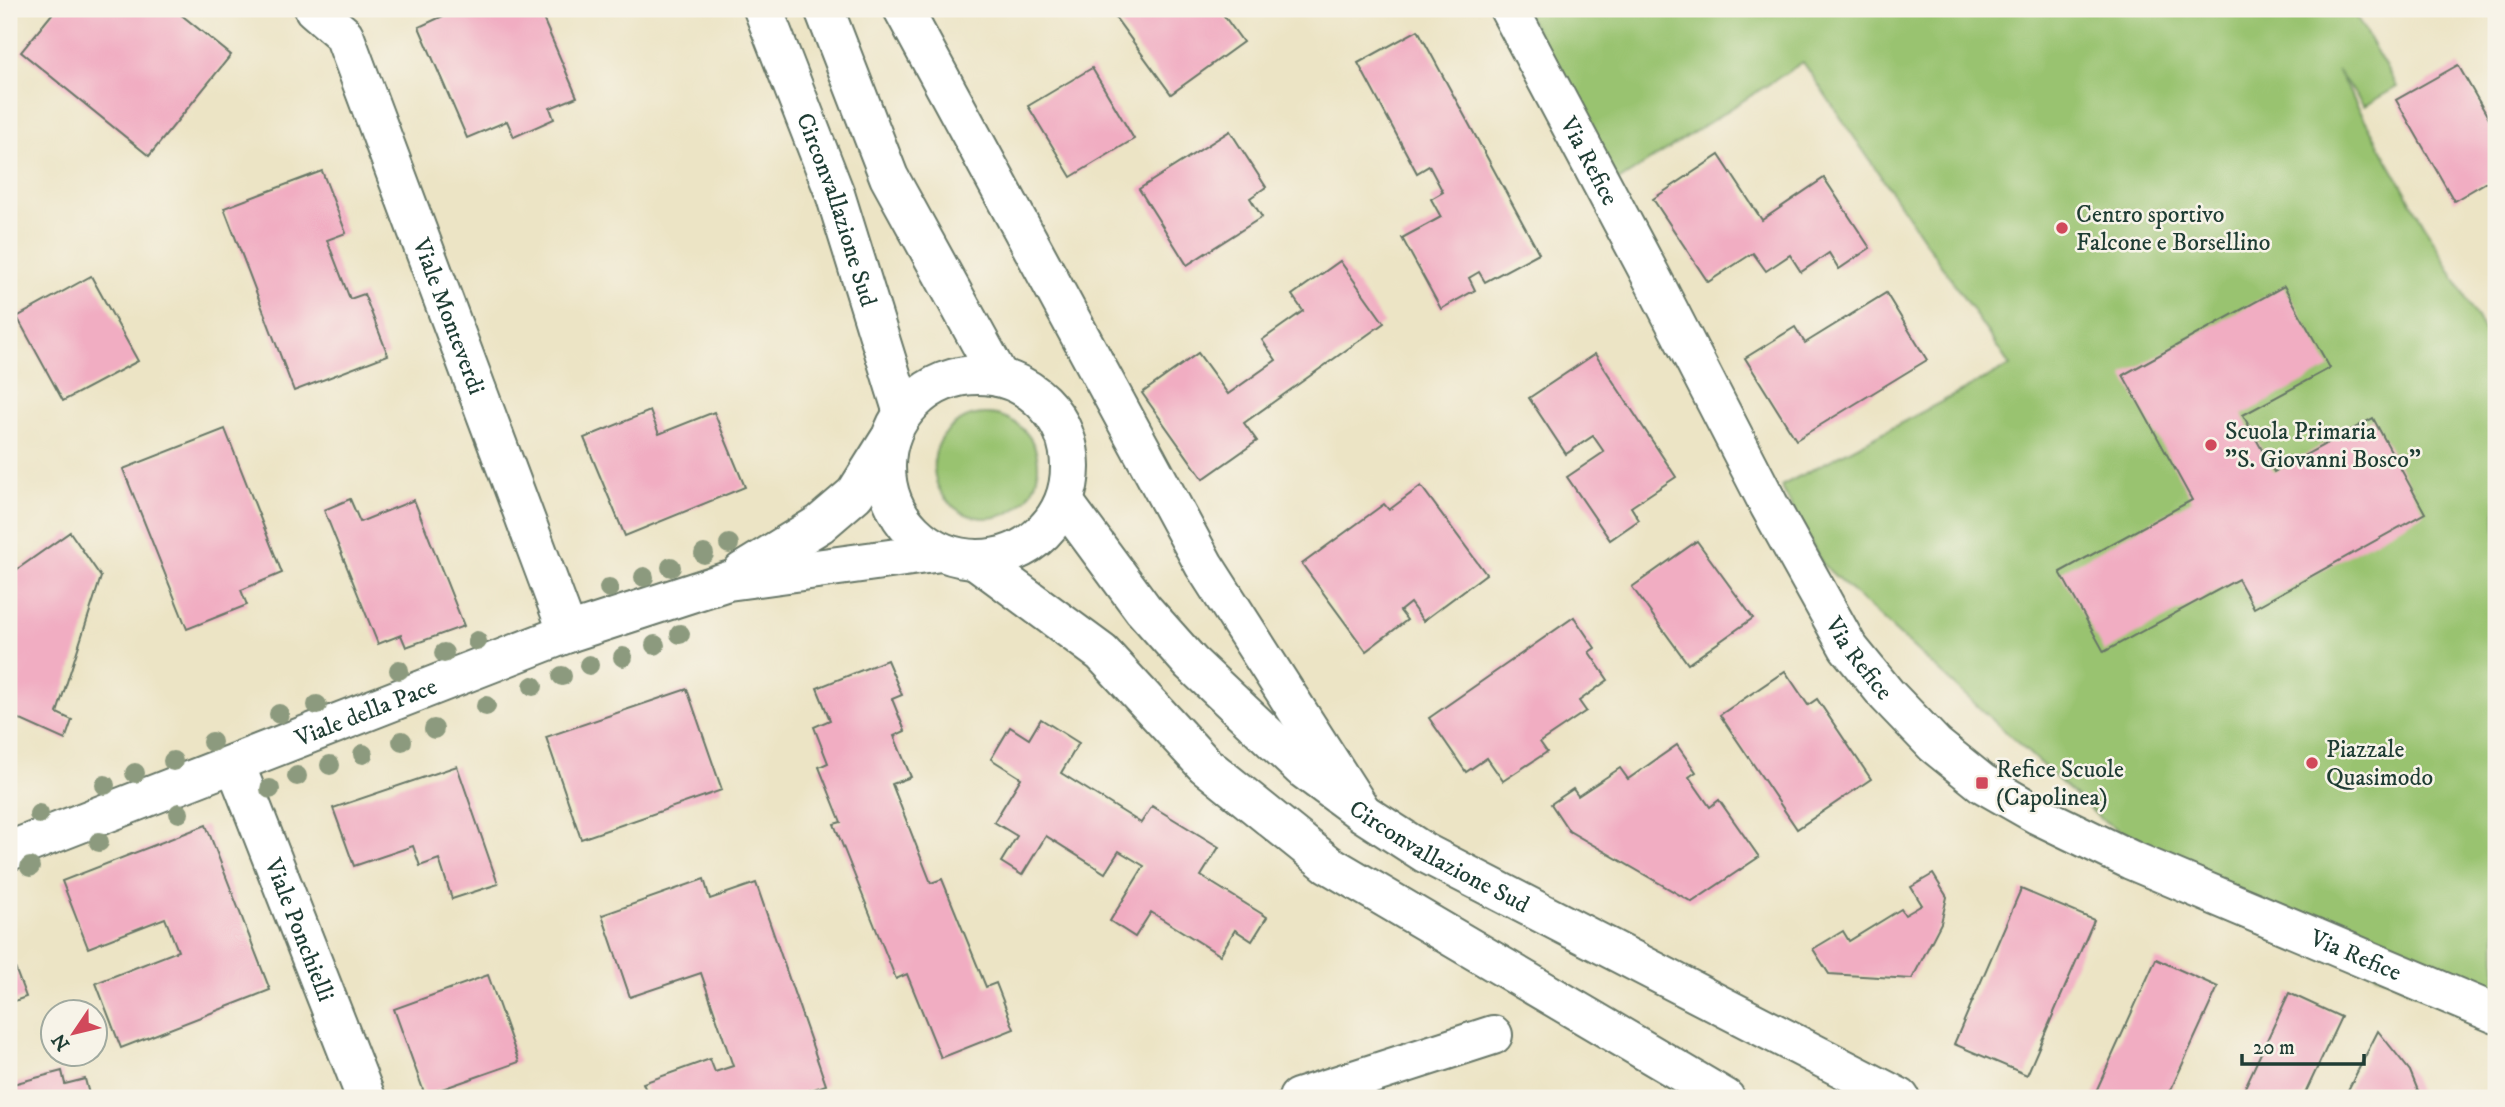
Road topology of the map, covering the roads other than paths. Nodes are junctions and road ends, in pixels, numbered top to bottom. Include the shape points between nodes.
1 (314, 9) edge
2 (763, 9) edge
3 (824, 9) edge
4 (903, 9) edge
5 (1509, 9) edge
6 (999, 377) junction
7 (896, 427) junction
8 (1064, 502) junction
9 (959, 556) junction
10 (728, 581) junction
11 (568, 633) junction
12 (235, 764) junction
13 (1363, 813) junction
14 (9, 851) edge
15 (2496, 1014) edge
16 (1493, 1035) dead end
17 (366, 1098) edge
18 (1298, 1098) edge
19 (1725, 1098) edge
20 (1900, 1098) edge

1 - 11 street, Viale Monteverdi via 344,35
2 - 7 street, Circonvallazione Sud via 835,194
3 - 6 street via 890,177
4 - 13 street via 1204,565
5 - 15 street, Via Refice via 1848,647 1935,745 1982,783 2131,860
6 - 7 street via 972,374 945,380 921,393
6 - 8 street via 1028,389 1052,411 1067,439 1071,470
7 - 9 street, Circonvallazione Sud via 885,467 889,494 900,518 918,538
7 - 10 street, Viale della Pace via 855,494 820,524
8 - 9 street via 1050,526 1030,545 1004,556
8 - 13 street, Circonvallazione Sud via 1143,609 1191,663 1302,768
9 - 10 street, Viale della Pace
9 - 19 street, Circonvallazione Sud via 1102,653 1205,765 1328,863
10 - 11 street, Viale della Pace
11 - 12 street, Viale della Pace
12 - 14 street, Viale della Pace
12 - 17 street, Viale Ponchielli
13 - 20 street, Circonvallazione Sud via 1425,853
16 - 18 street

